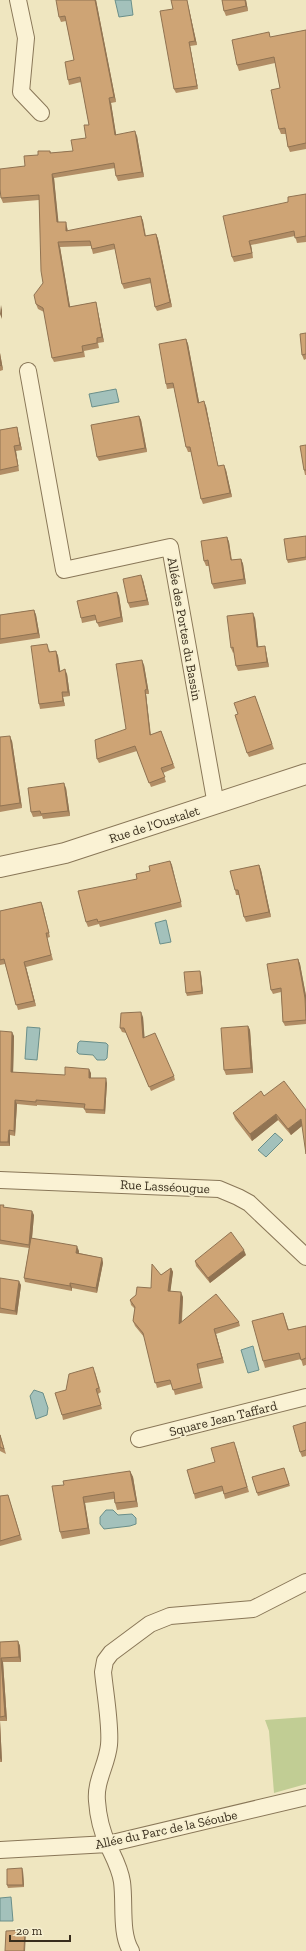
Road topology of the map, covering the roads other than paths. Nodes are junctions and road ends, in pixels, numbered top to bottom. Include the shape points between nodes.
1 (18, 0) edge
2 (41, 113) dead end
3 (28, 371) dead end
4 (306, 774) edge
5 (216, 804) junction
6 (0, 867) edge
7 (0, 1180) edge
8 (306, 1257) edge
9 (306, 1397) edge
10 (140, 1439) dead end
11 (306, 1582) edge
12 (306, 1797) edge
13 (108, 1844) junction
14 (0, 1850) edge
15 (131, 1951) edge

1 - 2 street via 26,38 21,92
3 - 5 street, Allée des Portes du Bassin via 64,570 170,546
4 - 5 street, Rue de l'Oustalet
5 - 6 street, Rue de l'Oustalet via 65,853
7 - 8 street, Rue Lasséougue via 219,1189 249,1203
9 - 10 street, Square Jean Taffard
11 - 13 street via 253,1609 170,1616 158,1620 111,1653 105,1661 104,1672 109,1743 98,1782 96,1800
12 - 13 street, Allée du Parc de la Séoube
13 - 14 street, Allée du Parc de la Séoube
13 - 15 street via 120,1872 125,1906 125,1938

